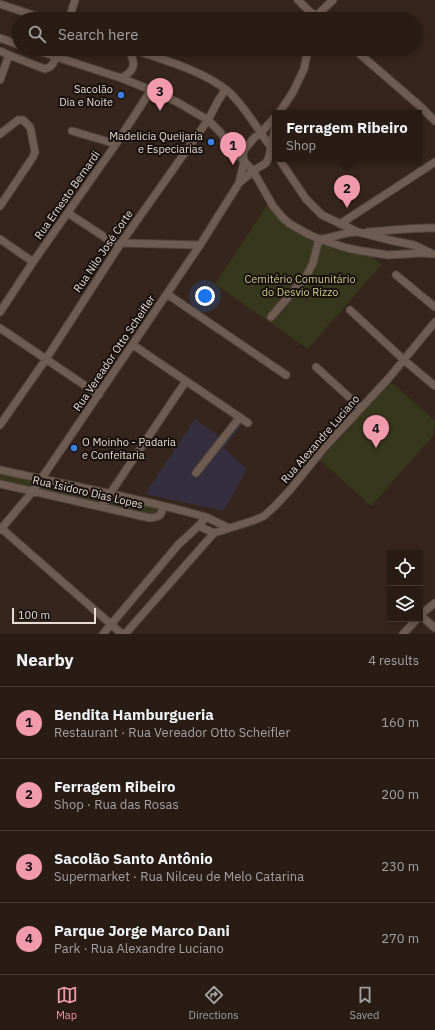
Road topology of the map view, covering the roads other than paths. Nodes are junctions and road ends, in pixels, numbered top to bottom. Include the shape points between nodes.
1 (75, 0) edge
2 (298, 0) edge
3 (333, 0) edge
4 (2, 3) edge
5 (26, 12) edge
6 (71, 12) edge
7 (310, 12) edge
8 (322, 12) edge
9 (0, 38) edge
10 (12, 42) edge
11 (0, 50) edge
12 (9, 55) junction
13 (51, 56) edge
14 (133, 56) edge
15 (152, 56) edge
16 (307, 56) edge
17 (362, 56) edge
18 (56, 58) junction
19 (121, 78) junction
20 (0, 80) edge
21 (151, 90) junction
22 (225, 90) junction
23 (281, 110) edge
24 (208, 120) junction
25 (272, 120) edge
26 (435, 121) edge
27 (72, 131) dead end
28 (261, 133) junction
29 (0, 134) edge
30 (272, 142) edge
31 (116, 144) junction
32 (271, 146) junction
33 (244, 162) junction
34 (281, 162) edge
35 (435, 162) edge
36 (253, 171) junction
37 (239, 183) junction
38 (0, 206) edge
39 (68, 213) junction
40 (354, 214) junction
41 (342, 225) junction
42 (435, 228) edge
43 (358, 232) junction
44 (0, 239) edge
45 (322, 239) junction
46 (121, 243) junction
47 (200, 245) junction
48 (434, 254) edge
49 (33, 262) junction
50 (396, 275) dead end
51 (167, 294) junction
52 (435, 307) edge
53 (350, 310) dead end
54 (0, 312) edge
55 (271, 317) dead end
56 (435, 322) edge
57 (0, 328) edge
58 (133, 344) junction
59 (46, 359) junction
60 (404, 360) junction
61 (316, 367) dead end
62 (286, 375) dead end
63 (186, 381) junction
64 (435, 386) edge
65 (99, 395) junction
66 (361, 408) junction
67 (240, 417) junction
68 (248, 423) dead end
69 (0, 426) edge
70 (0, 470) edge
71 (196, 474) dead end
72 (42, 479) junction
73 (0, 484) edge
74 (33, 491) junction
75 (111, 494) junction
76 (163, 506) junction
77 (102, 507) junction
78 (206, 517) junction
79 (199, 526) junction
80 (229, 528) junction
81 (1, 530) edge
82 (214, 533) junction
83 (435, 603) edge
84 (423, 613) edge
85 (423, 618) edge
86 (414, 622) edge
87 (111, 625) junction
88 (435, 628) edge
89 (103, 634) edge
90 (124, 634) edge
91 (403, 634) edge

1 - 6 street
2 - 7 street
3 - 8 street
4 - 5 street
9 - 10 street
11 - 12 street
12 - 18 street via 45,69 50,68
12 - 20 street
13 - 18 street
14 - 19 street via 133,67 129,74
15 - 22 street via 206,77
16 - 23 street via 304,70
17 - 26 street
18 - 19 street
19 - 21 street
21 - 24 street
21 - 31 street, Rua Ernesto Bernardi
22 - 24 street, Rua Nilo José Corte
22 - 28 street via 251,117
24 - 33 street
24 - 46 street, Rua Nilo José Corte
25 - 28 street, Rua Vereador Otto Scheifler
27 - 31 street
28 - 32 street
28 - 33 street, Rua Vereador Otto Scheifler via 244,150
29 - 38 street via 18,120 23,120 30,127 35,152
30 - 32 street, Rua Vereador Otto Scheifler
31 - 39 street, Rua Ernesto Bernardi
32 - 36 street, Rua Vereador Otto Scheifler via 266,163
33 - 36 street
33 - 37 street, Rua Vereador Otto Scheifler
34 - 41 street via 306,199 322,215
35 - 40 street
36 - 37 street, Rua Vereador Otto Scheifler
36 - 45 street via 283,218
37 - 47 street, Rua Vereador Otto Scheifler
39 - 46 street via 112,242
39 - 49 street, Rua Ernesto Bernardi
40 - 41 street
40 - 43 street via 352,221
41 - 43 street
41 - 45 street
42 - 43 street
43 - 45 street
43 - 48 street via 414,245
44 - 49 street
45 - 48 street via 347,248 388,255
45 - 55 street via 307,275
46 - 47 street
46 - 59 street, Rua Nilo José Corte
47 - 51 street, Rua Vereador Otto Scheifler
49 - 54 street, Rua Ernesto Bernardi
50 - 52 street
51 - 58 street, Rua Vereador Otto Scheifler
51 - 62 street
53 - 60 street
56 - 60 street, Rua Alexandre Luciano
57 - 59 street
58 - 63 street
58 - 65 street, Rua Vereador Otto Scheifler
59 - 65 street
59 - 69 street, Rua Nilo José Corte
60 - 64 street
60 - 66 street, Rua Alexandre Luciano
61 - 66 street
63 - 67 street
63 - 75 street
65 - 72 street, Rua Vereador Otto Scheifler
66 - 80 street, Rua Alexandre Luciano via 264,516
67 - 68 street
67 - 71 street
70 - 72 street, Rua Isidoro Dias Lopes
72 - 74 street, Rua Vereador Otto Scheifler
72 - 75 street, Rua Isidoro Dias Lopes
73 - 74 street, Rua Isidoro Dias Lopes
74 - 77 street, Rua Isidoro Dias Lopes
74 - 81 street, Rua Vereador Otto Scheifler
75 - 76 street, Rua Isidoro Dias Lopes
75 - 77 street
76 - 77 street, Rua Isidoro Dias Lopes via 160,514 150,518
76 - 78 street, Rua Isidoro Dias Lopes
78 - 79 street
78 - 80 street, Rua Isidoro Dias Lopes
79 - 82 street
79 - 87 street via 178,545
80 - 82 street, Rua Alexandre Luciano
81 - 87 street
82 - 90 street
83 - 84 street
85 - 88 street
86 - 91 street
87 - 89 street
87 - 90 street

